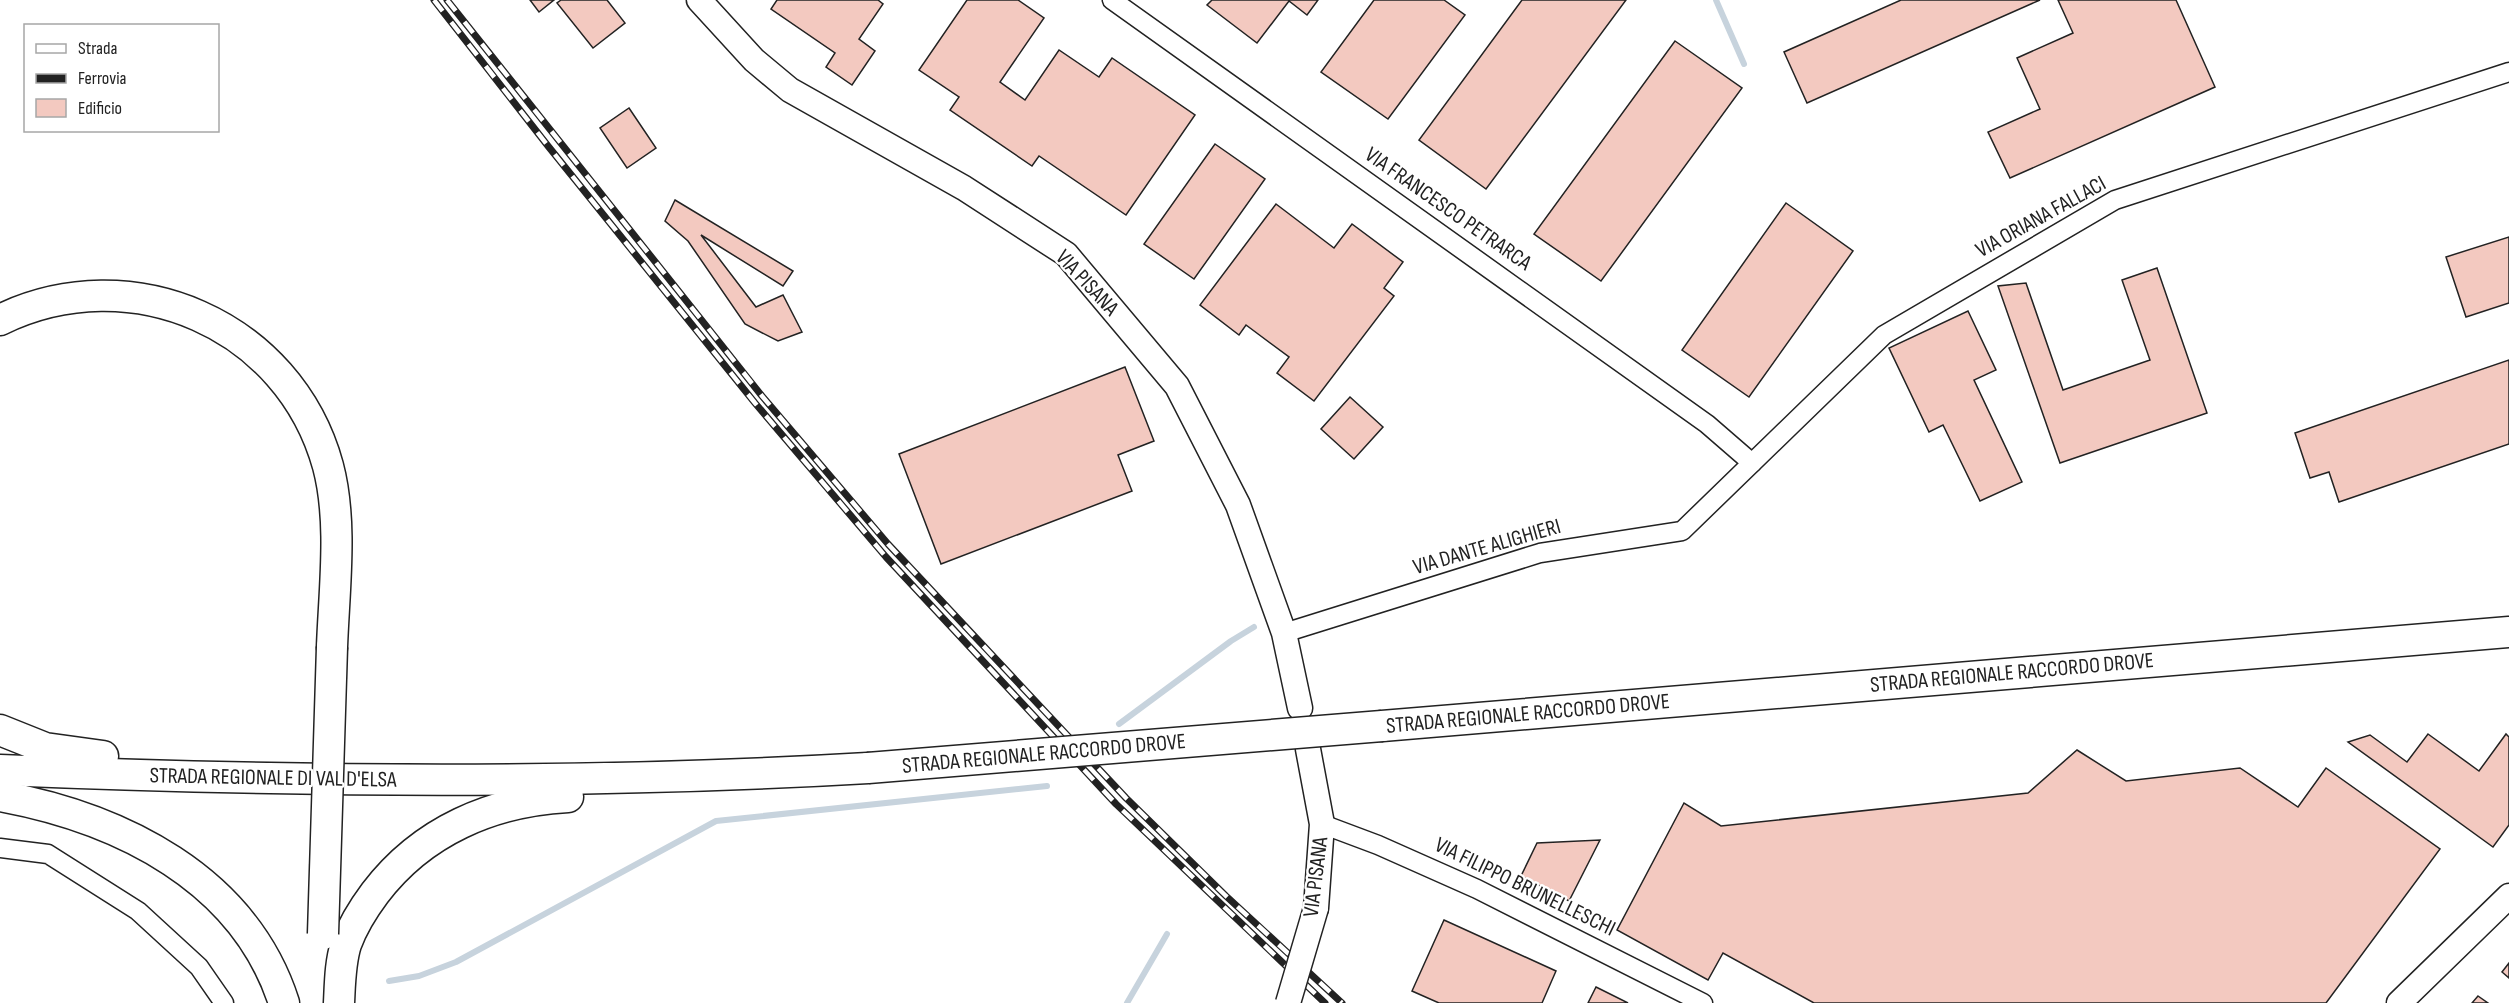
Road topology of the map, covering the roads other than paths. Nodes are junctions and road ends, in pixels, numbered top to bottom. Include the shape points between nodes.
1 (1112, 0) edge
2 (707, 5) edge
3 (2509, 72) edge
4 (0, 320) edge
5 (1752, 463) junction
6 (2509, 632) edge
7 (1284, 633) junction
8 (1300, 708) dead end
9 (0, 730) edge
10 (1308, 749) dead end
11 (0, 770) edge
12 (547, 789) junction
13 (0, 796) edge
14 (1322, 824) junction
15 (0, 848) edge
16 (2509, 896) edge
17 (224, 1003) edge
18 (284, 1003) edge
19 (321, 1003) edge
20 (339, 1003) edge
21 (1288, 1003) edge
22 (1703, 1003) edge
23 (2400, 1003) edge

1 - 5 street, VIA FRANCESCO PETRARCA via 1707,424
2 - 7 street, VIA PISANA via 754,60 790,90 964,188 1066,254 1177,386 1238,505
3 - 5 street, VIA ORIANA FALLACI via 2115,200 1884,335
4 - 19 main road, bridge via 33,306 101,296 144,299 185,309 241,340 270,365 307,414 328,468 335,524
5 - 7 street, VIA DANTE ALIGHIERI via 1682,531 1540,553
6 - 12 main road, STRADA REGIONALE RACCORDO DROVE, bridge via 868,768 834,781 775,789
7 - 8 street, VIA PISANA
9 - 12 main road via 45,748 101,756 474,767
10 - 14 street, VIA PISANA
11 - 12 main road, STRADA REGIONALE DI VAL D'ELSA
12 - 20 main road via 466,819 406,859 378,889 356,922 343,957
13 - 18 main road via 101,824 183,867 240,920 262,953
14 - 21 street, VIA PISANA, bridge via 1316,908
14 - 22 street, VIA FILIPPO BRUNELLESCHI via 1477,889
15 - 17 street via 48,854 138,911 199,967
16 - 23 street

